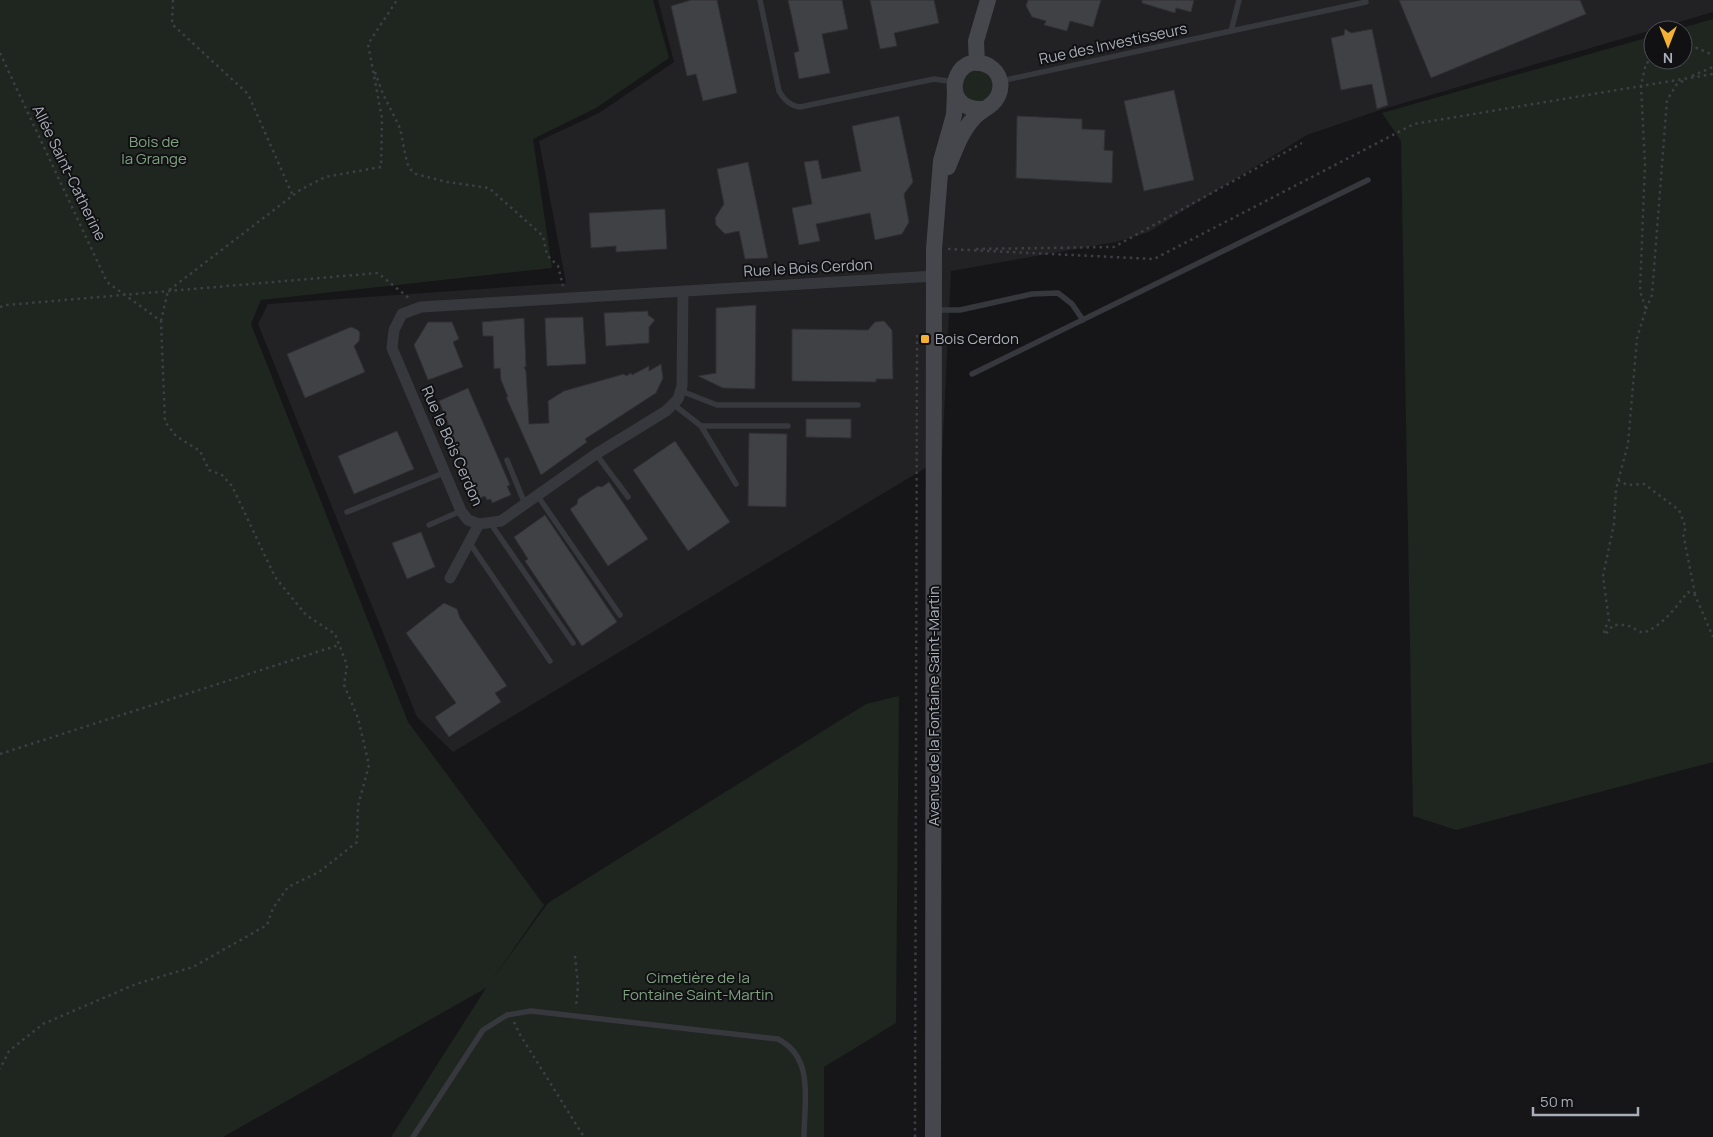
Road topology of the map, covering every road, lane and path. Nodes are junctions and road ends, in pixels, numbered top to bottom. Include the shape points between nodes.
1 (173, 0) edge
2 (397, 0) edge
3 (760, 0) edge
4 (988, 0) edge
5 (1239, 0) edge
6 (1366, 2) dead end
7 (1230, 31) junction
8 (1693, 49) edge
9 (0, 53) edge
10 (1713, 55) edge
11 (977, 63) junction
12 (372, 64) junction
13 (1713, 67) edge
14 (1644, 70) edge
15 (1713, 74) edge
16 (1689, 78) junction
17 (1000, 81) junction
18 (1641, 86) junction
19 (955, 87) junction
20 (982, 109) junction
21 (1302, 143) dead end
22 (1368, 180) dead end
23 (941, 182) junction
24 (293, 196) junction
25 (942, 249) junction
26 (935, 276) junction
27 (168, 291) junction
28 (683, 291) junction
29 (127, 294) junction
30 (566, 298) junction
31 (0, 307) edge
32 (421, 307) junction
33 (1646, 309) junction
34 (935, 310) junction
35 (1083, 320) junction
36 (161, 321) junction
37 (918, 322) dead end
38 (972, 374) dead end
39 (680, 391) junction
40 (672, 404) junction
41 (858, 405) dead end
42 (701, 426) junction
43 (788, 426) dead end
44 (596, 454) junction
45 (507, 460) dead end
46 (446, 472) junction
47 (1618, 480) junction
48 (736, 484) dead end
49 (537, 495) junction
50 (628, 497) dead end
51 (524, 504) junction
52 (460, 511) junction
53 (347, 512) dead end
54 (479, 524) junction
55 (491, 524) junction
56 (428, 525) dead end
57 (469, 542) junction
58 (450, 578) dead end
59 (1695, 595) junction
60 (620, 616) dead end
61 (1713, 637) edge
62 (573, 643) dead end
63 (339, 645) junction
64 (550, 661) dead end
65 (0, 754) edge
66 (574, 956) dead end
67 (512, 1014) junction
68 (574, 1016) junction
69 (0, 1069) edge
70 (413, 1137) edge
71 (584, 1137) edge
72 (804, 1137) edge
73 (914, 1137) edge
74 (933, 1137) edge

1 - 24 path via 172,24 248,94
2 - 12 path via 368,44
3 - 19 lane via 779,90 793,106 934,79
4 - 11 main road via 976,41
5 - 7 lane
6 - 7 lane, Rue des Investisseurs
7 - 17 lane, Rue des Investisseurs
8 - 10 path
9 - 29 path, Allée Saint-Catherine via 107,282
11 - 17 main road via 992,68
11 - 19 main road via 962,68
12 - 24 path via 382,118 381,167 325,177
12 - 30 path via 400,128 411,170 447,182 489,188 515,209 517,215 543,236 547,255 558,266
13 - 16 path
14 - 18 path
15 - 16 path
16 - 18 path
16 - 33 path via 1677,84 1667,100 1652,295
17 - 20 main road via 994,102
18 - 25 path via 1414,124 1154,258
18 - 33 path via 1645,164 1640,291
19 - 20 main road via 959,101
19 - 23 main road via 954,115 941,161
20 - 23 main road via 965,129
21 - 25 path via 1114,247
22 - 35 lane
23 - 25 main road, Avenue de la Fontaine Saint-Martin
24 - 27 path
25 - 26 main road, Avenue de la Fontaine Saint-Martin
26 - 28 street, Rue le Bois Cerdon
26 - 34 main road, Avenue de la Fontaine Saint-Martin
27 - 29 path
27 - 32 path via 378,273
27 - 36 path
28 - 30 street, Rue le Bois Cerdon
28 - 39 street, Rue le Bois Cerdon
29 - 31 path
29 - 36 path, Allée Saint-Catherine
30 - 32 street, Rue le Bois Cerdon
32 - 46 street, Rue le Bois Cerdon via 402,314 394,330 392,348
33 - 47 path via 1637,338 1628,444
34 - 35 lane via 960,310 1032,294 1058,293 1072,304
34 - 74 main road, Avenue de la Fontaine Saint-Martin
35 - 38 lane
36 - 63 path via 165,422 176,436 200,452 209,470 222,475 232,486 275,576 306,614 335,634
37 - 73 path
39 - 40 street, Rue le Bois Cerdon
39 - 41 lane via 718,406
40 - 42 lane
40 - 44 street, Rue le Bois Cerdon via 666,411
42 - 43 lane
42 - 48 lane
44 - 49 street, Rue le Bois Cerdon
44 - 50 lane
45 - 51 lane
46 - 52 street, Rue le Bois Cerdon
46 - 53 lane
47 - 59 path via 1628,485 1644,484 1679,510 1686,528 1683,533
47 - 59 path via 1614,524 1603,576 1609,621 1605,635 1614,625 1628,625 1643,633 1650,630 1662,623 1688,592
49 - 51 street, Rue le Bois Cerdon
49 - 60 lane
51 - 55 street, Rue le Bois Cerdon via 501,521
52 - 54 street, Rue le Bois Cerdon via 468,520
52 - 56 lane
54 - 55 street, Rue le Bois Cerdon
54 - 57 street
55 - 62 lane
57 - 58 street
57 - 64 lane
59 - 61 path
63 - 65 path
63 - 69 path via 347,665 344,685 358,718 369,765 358,806 357,842 318,872 288,887 273,908 267,925 193,967 136,984 43,1024 9,1051
66 - 68 path via 578,986
67 - 68 lane via 531,1011
67 - 70 lane via 484,1030
67 - 71 path via 519,1033
68 - 72 lane via 768,1037 786,1043 797,1053 804,1072

